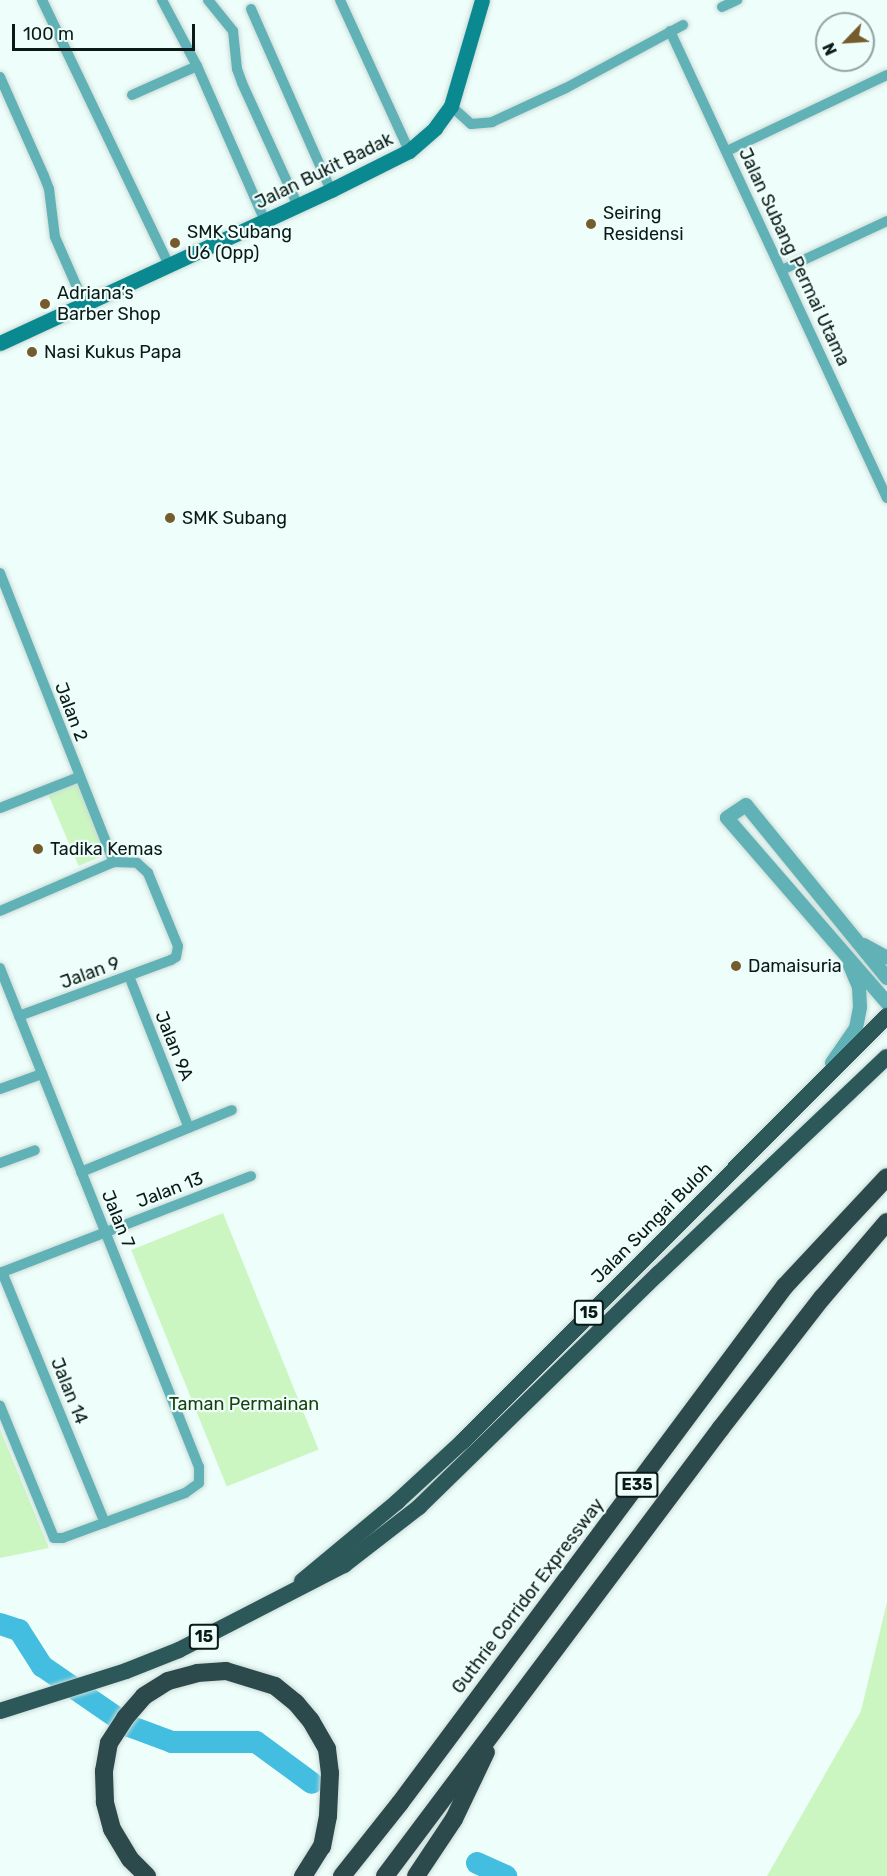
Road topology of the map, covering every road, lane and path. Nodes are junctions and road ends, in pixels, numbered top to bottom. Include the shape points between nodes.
1 (42, 0) edge
2 (162, 0) edge
3 (208, 0) edge
4 (340, 0) edge
5 (482, 0) edge
6 (737, 0) edge
7 (722, 7) dead end
8 (251, 9) dead end
9 (683, 25) dead end
10 (670, 31) junction
11 (197, 66) junction
12 (887, 75) edge
13 (0, 77) edge
14 (132, 95) dead end
15 (451, 106) junction
16 (409, 151) junction
17 (727, 151) junction
18 (331, 190) junction
19 (298, 206) junction
20 (266, 221) junction
21 (887, 221) edge
22 (168, 263) junction
23 (782, 270) junction
24 (84, 303) junction
25 (0, 343) edge
26 (887, 498) edge
27 (0, 573) edge
28 (79, 777) junction
29 (0, 808) edge
30 (114, 861) junction
31 (0, 911) edge
32 (857, 941) junction
33 (843, 952) junction
34 (887, 958) edge
35 (0, 968) edge
36 (129, 976) junction
37 (887, 978) edge
38 (887, 1003) edge
39 (19, 1016) junction
40 (887, 1017) edge
41 (886, 1057) edge
42 (42, 1074) junction
43 (0, 1089) edge
44 (232, 1110) dead end
45 (791, 1114) junction
46 (189, 1128) junction
47 (35, 1150) dead end
48 (0, 1163) edge
49 (81, 1172) junction
50 (250, 1176) dead end
51 (887, 1177) edge
52 (887, 1222) edge
53 (106, 1232) junction
54 (1, 1273) edge
55 (0, 1406) edge
56 (105, 1523) junction
57 (281, 1599) junction
58 (7, 1709) edge
59 (502, 1718) junction
60 (366, 1844) junction
61 (389, 1870) edge
62 (147, 1876) edge
63 (303, 1876) edge
64 (331, 1876) edge
65 (342, 1876) edge
66 (416, 1876) edge

1 - 22 street
2 - 11 street
3 - 19 street via 233,31 237,69
4 - 16 street
5 - 15 main road, Jalan Bukit Badak
6 - 7 street
8 - 18 street
9 - 10 street
10 - 15 street via 566,88 492,122 471,124
10 - 17 street, Jalan Subang Permai Utama
11 - 14 street
11 - 20 street
12 - 17 street
13 - 24 street via 49,189 55,237
15 - 16 main road, Jalan Bukit Badak via 435,128
16 - 18 main road, Jalan Bukit Badak
17 - 23 street, Jalan Subang Permai Utama
18 - 19 main road, Jalan Bukit Badak
19 - 20 main road, Jalan Bukit Badak
20 - 22 main road, Jalan Bukit Badak
21 - 23 street
22 - 24 main road, Jalan Bukit Badak
23 - 26 street, Jalan Subang Permai Utama
24 - 25 main road, Jalan Bukit Badak
27 - 28 street, Jalan 2
28 - 29 street
28 - 30 street, Jalan 2
30 - 31 street
30 - 36 street, Jalan 9 via 137,863 148,873 178,946 176,957
32 - 33 street via 746,805 727,818
32 - 34 street
32 - 37 street
33 - 38 street
33 - 45 street via 859,987 856,1028
35 - 39 street, Jalan 7
36 - 39 street, Jalan 9
36 - 46 street, Jalan 9A
39 - 42 street, Jalan 7
40 - 45 highway, Jalan Sungai Buloh / 15
41 - 57 highway, Jalan Sungai Buloh / 15 via 419,1507 344,1565
42 - 43 street
42 - 49 street, Jalan 7
44 - 46 street
45 - 57 highway, Jalan Sungai Buloh / 15 via 462,1442
46 - 49 street
47 - 48 street
49 - 53 street, Jalan 7
50 - 53 street, Jalan 13
51 - 60 highway, Guthrie Corridor Expressway / E35 via 785,1287
52 - 59 highway, E35 via 721,1428
53 - 54 street, Jalan 13
53 - 56 street, Jalan 7 via 198,1467 199,1483 185,1493
54 - 56 street, Jalan 14
55 - 56 street via 54,1538
57 - 58 highway, Jalan Sungai Buloh / 15 via 179,1650
59 - 61 highway, E35
59 - 66 highway via 454,1820
60 - 64 highway
60 - 65 highway, Guthrie Corridor Expressway / E35
62 - 63 highway via 130,1859 112,1829 105,1802 104,1771 109,1743 144,1696 168,1681 226,1671 275,1686 311,1721 327,1749 328,1816 322,1846

